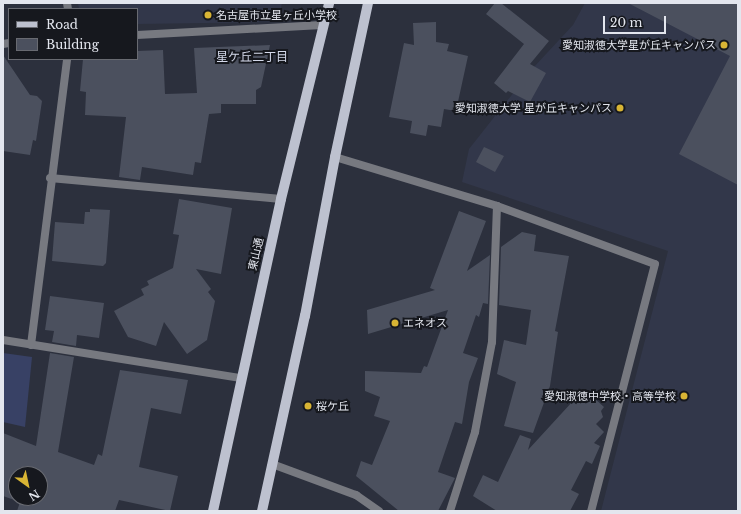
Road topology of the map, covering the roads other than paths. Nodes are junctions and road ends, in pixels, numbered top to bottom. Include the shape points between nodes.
1 (329, 3) edge
2 (368, 3) edge
3 (322, 25) junction
4 (138, 34) edge
5 (67, 60) edge
6 (335, 157) junction
7 (50, 178) junction
8 (281, 199) junction
9 (497, 206) junction
10 (3, 340) edge
11 (31, 345) junction
12 (241, 378) junction
13 (272, 464) junction
14 (213, 511) edge
15 (262, 511) edge
16 (379, 511) edge
17 (450, 511) edge
18 (591, 511) edge

1 - 3 main road, 東山通
2 - 6 main road
3 - 4 street
3 - 8 main road, 東山通
5 - 7 street
6 - 9 street
6 - 13 main road via 305,316
7 - 8 street
7 - 11 street
8 - 12 main road, 東山通
9 - 17 street via 492,342 475,432
9 - 18 street via 654,264
10 - 11 street
11 - 12 street
12 - 14 main road, 東山通
13 - 15 main road
13 - 16 street via 356,495

